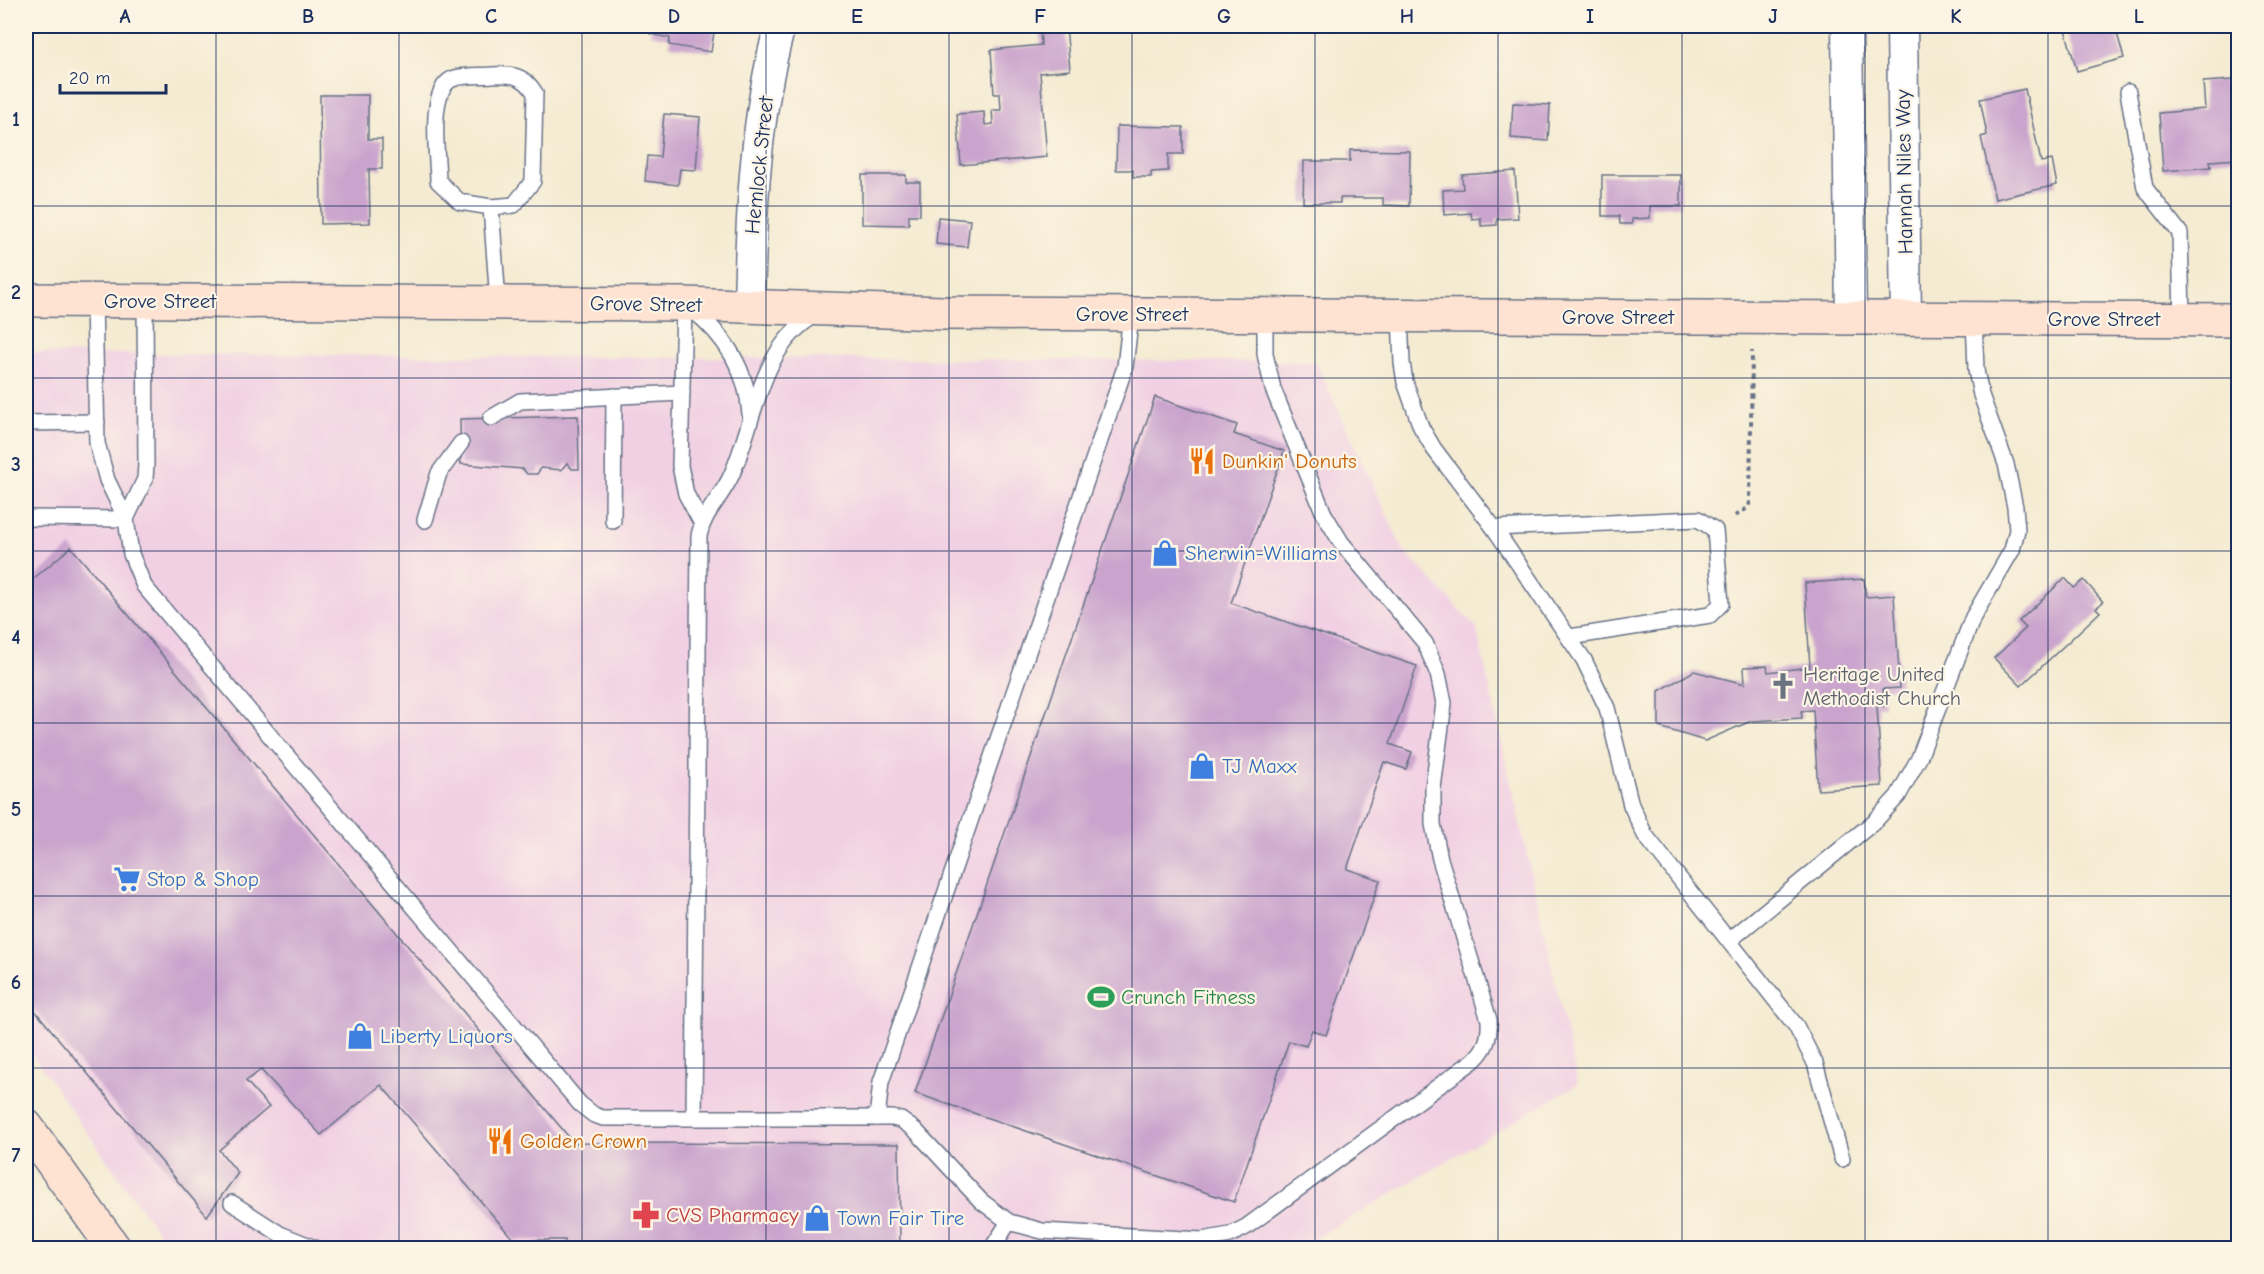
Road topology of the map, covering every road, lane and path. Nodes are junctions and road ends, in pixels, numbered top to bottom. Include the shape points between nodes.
1 (780, 26) edge
2 (1847, 26) edge
3 (1902, 26) edge
4 (2128, 92) dead end
5 (491, 207) junction
6 (26, 300) edge
7 (94, 300) junction
8 (145, 301) junction
9 (498, 303) junction
10 (684, 304) junction
11 (749, 306) junction
12 (826, 309) junction
13 (1131, 314) junction
14 (1264, 315) junction
15 (1401, 316) junction
16 (1851, 318) junction
17 (1906, 318) junction
18 (1974, 318) junction
19 (2182, 320) junction
20 (2238, 320) edge
21 (1752, 350) dead end
22 (682, 393) junction
23 (614, 396) junction
24 (750, 417) junction
25 (491, 418) dead end
26 (26, 423) edge
27 (97, 423) junction
28 (461, 443) dead end
29 (26, 518) edge
30 (126, 519) junction
31 (425, 520) dead end
32 (613, 521) dead end
33 (701, 522) junction
34 (1494, 528) junction
35 (1715, 530) junction
36 (1570, 637) junction
37 (1730, 940) junction
38 (694, 1118) junction
39 (877, 1118) junction
40 (26, 1126) edge
41 (1842, 1159) dead end
42 (232, 1203) dead end
43 (1009, 1222) junction
44 (114, 1248) edge
45 (315, 1248) edge
46 (992, 1248) edge

1 - 11 street, Hemlock Street via 768,76 756,177
2 - 16 street
3 - 17 street, Hannah Niles Way
4 - 19 lane via 2145,188 2180,233
5 - 5 lane via 514,205 533,181 535,93 528,81 513,74 454,78 442,86 436,99 438,181 459,202
5 - 9 lane
6 - 7 main road, Grove Street
7 - 8 main road, Grove Street
7 - 27 lane
8 - 9 main road, Grove Street
8 - 30 lane via 147,464 145,479
9 - 10 main road, Grove Street
10 - 11 main road, Grove Street
10 - 22 lane
10 - 24 lane via 711,327 733,355 746,382
11 - 12 main road, Grove Street
12 - 13 main road, Grove Street
12 - 24 lane via 808,319 786,340 769,368
13 - 14 main road, Grove Street
13 - 39 lane via 1125,367 885,1071
14 - 15 main road, Grove Street
14 - 43 lane via 1265,354 1273,389 1324,514 1341,542 1425,644 1438,674 1444,704 1433,788 1433,824 1489,1020 1487,1044 1473,1061 1230,1235 1202,1240 1042,1231
15 - 16 main road, Grove Street
15 - 34 lane via 1405,382 1421,428
16 - 17 main road, Grove Street
17 - 18 main road, Grove Street
18 - 19 main road, Grove Street
18 - 37 lane via 1978,378 2006,464 2015,507 2012,549 1972,617 1919,758 1898,796 1875,821
19 - 20 main road, Grove Street
21 - 35 path via 1749,507
22 - 23 lane
22 - 33 lane via 681,472 686,494
23 - 25 lane via 520,401
23 - 32 lane
24 - 33 lane via 729,480
26 - 27 lane
27 - 30 lane via 101,462
28 - 31 lane via 439,473
29 - 30 lane
30 - 38 lane via 131,554 144,586 580,1104 603,1118
33 - 38 lane via 697,549
34 - 35 lane via 1698,519
34 - 36 lane
35 - 36 lane via 1721,604 1710,615
36 - 37 lane via 1607,708 1637,820
37 - 41 lane via 1807,1044
38 - 39 lane
39 - 43 lane via 908,1124 981,1201
40 - 44 main road
42 - 45 lane via 280,1234
43 - 46 lane

